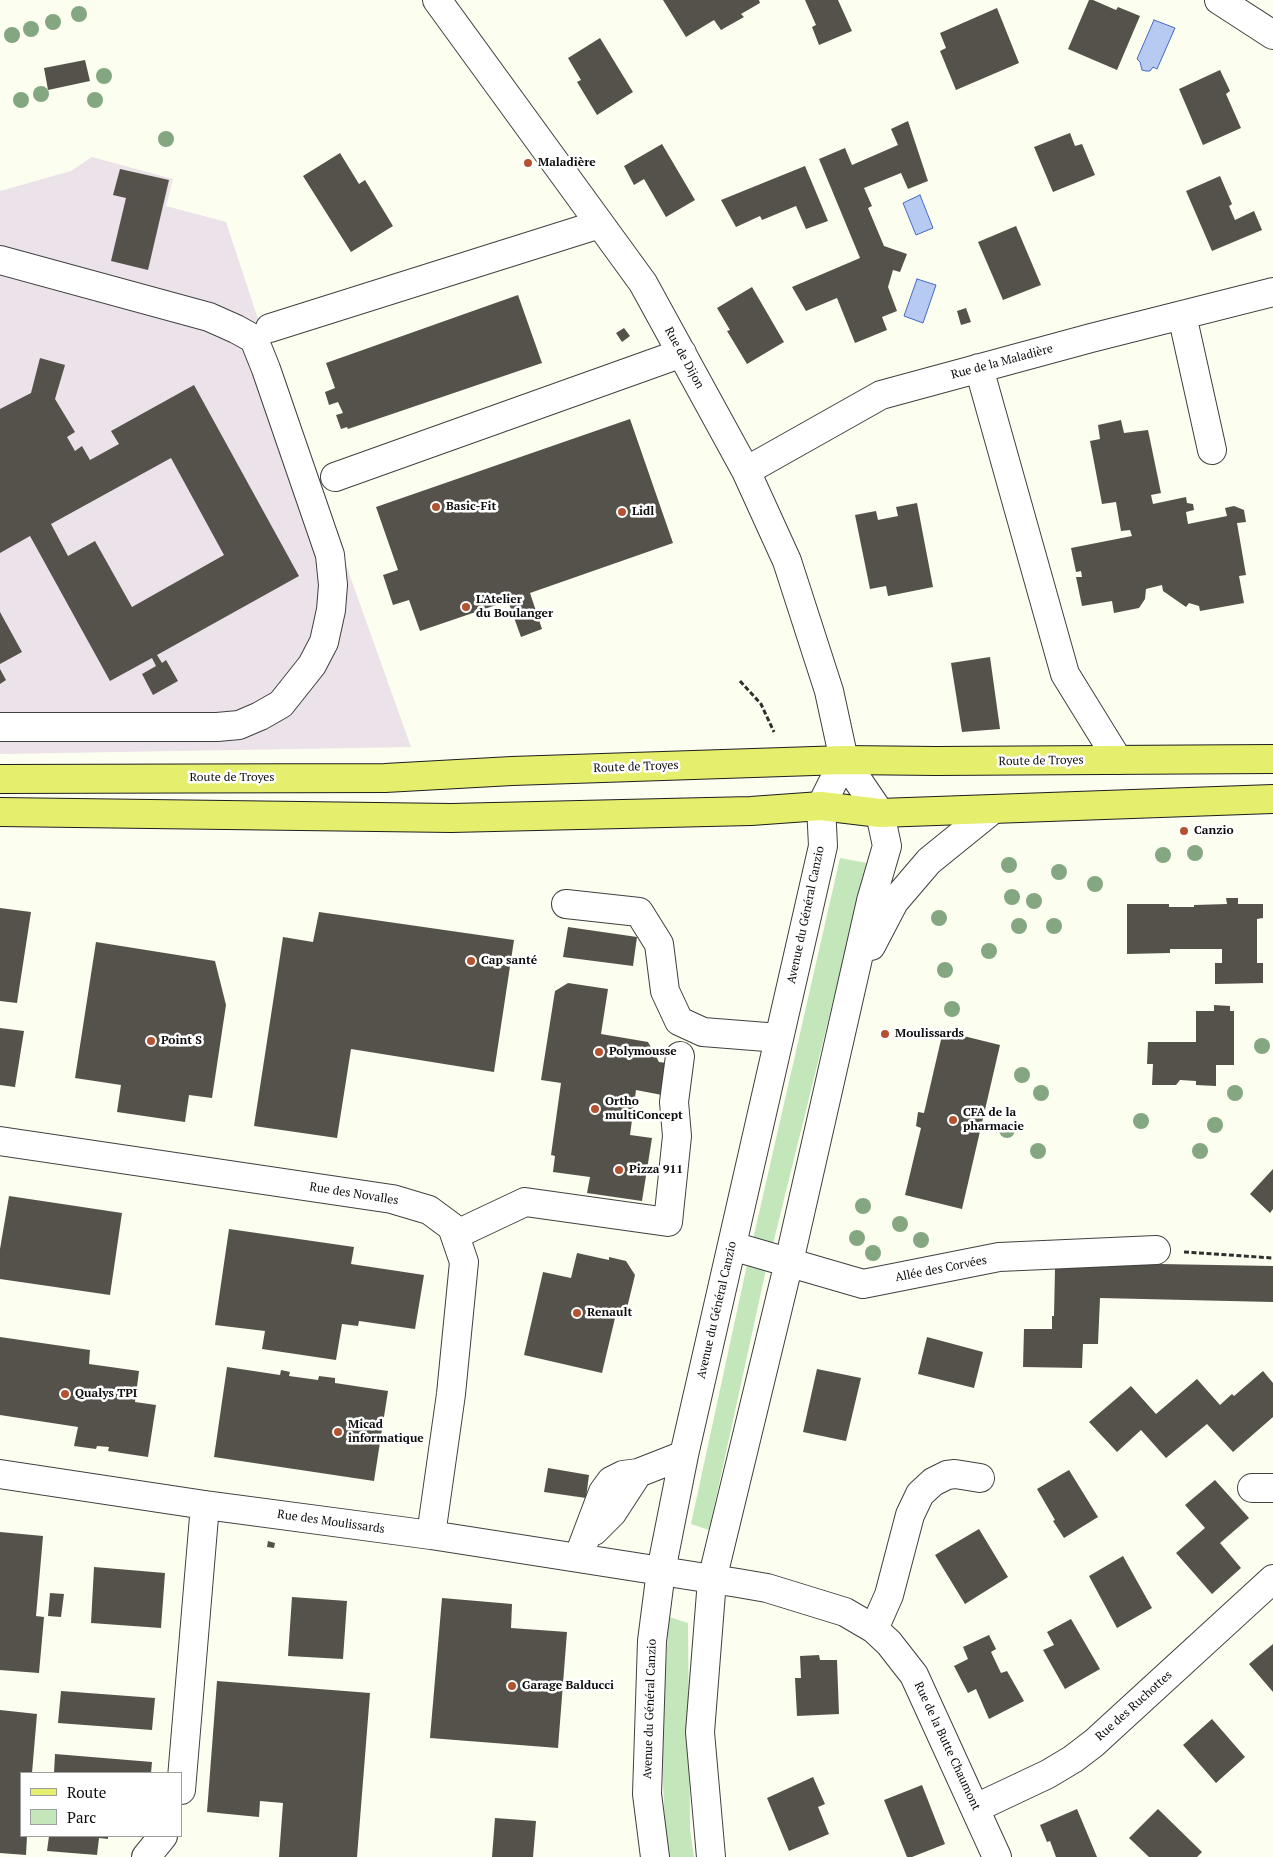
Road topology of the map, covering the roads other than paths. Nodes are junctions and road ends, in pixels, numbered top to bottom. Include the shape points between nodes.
1 (437, 0) edge
2 (1219, 0) edge
3 (1273, 35) edge
4 (600, 224) junction
5 (0, 260) edge
6 (1273, 292) edge
7 (1182, 315) junction
8 (270, 328) dead end
9 (682, 353) junction
10 (979, 368) junction
11 (1212, 450) dead end
12 (746, 471) junction
13 (335, 477) dead end
14 (0, 726) edge
15 (1273, 759) edge
16 (1118, 760) junction
17 (845, 768) junction
18 (0, 779) edge
19 (1273, 798) edge
20 (821, 806) junction
21 (992, 810) junction
22 (0, 812) edge
23 (880, 813) junction
24 (566, 904) dead end
25 (854, 978) junction
26 (779, 1038) junction
27 (680, 1056) dead end
28 (0, 1141) edge
29 (455, 1235) junction
30 (732, 1246) junction
31 (1156, 1250) road end
32 (789, 1262) junction
33 (684, 1455) junction
34 (0, 1474) edge
35 (980, 1478) dead end
36 (205, 1505) junction
37 (431, 1535) junction
38 (582, 1546) junction
39 (661, 1572) junction
40 (1273, 1579) edge
41 (712, 1580) junction
42 (874, 1629) junction
43 (182, 1778) edge
44 (976, 1808) junction
45 (162, 1837) edge
46 (146, 1857) edge
47 (656, 1857) edge
48 (710, 1857) edge
49 (997, 1857) edge

1 - 4 street, Rue de Dijon
2 - 3 street
4 - 8 street
4 - 9 street, Rue de Dijon via 644,283
5 - 14 street via 209,318 254,339 330,555 333,585 324,642 312,665 281,704 239,725
6 - 7 street, Rue de la Maladière
7 - 10 street, Rue de la Maladière
7 - 11 street
9 - 12 street, Rue de Dijon
9 - 13 street
10 - 12 street, Rue de la Maladière via 881,394
10 - 16 street via 1065,674
12 - 17 street, Rue de Dijon via 787,561 830,691
15 - 16 main road, Route de Troyes
16 - 17 main road, Route de Troyes via 936,762
17 - 18 main road, Route de Troyes via 512,771 385,778
17 - 20 street, Avenue du Général Canzio
17 - 23 street
19 - 21 main road
20 - 22 main road via 451,818
20 - 23 main road
20 - 26 street, Avenue du Général Canzio via 823,846
21 - 23 main road
21 - 25 street via 929,861 894,902
23 - 25 street via 887,846
24 - 26 street via 638,912 659,944 665,991 679,1021 703,1032
25 - 32 street
26 - 30 street, Avenue du Général Canzio
27 - 29 street via 674,1102 677,1136 668,1222 525,1202
28 - 29 street, Rue des Novalles via 392,1199 429,1210 452,1227
29 - 37 street, Rue des Novalles via 464,1262 451,1394
30 - 32 street, Allée des Corvées
30 - 33 street, Avenue du Général Canzio
31 - 32 street, Allée des Corvées via 999,1257 864,1284
32 - 41 street
33 - 38 street via 610,1481
33 - 39 street, Avenue du Général Canzio
34 - 36 street, Rue des Moulissards
35 - 42 street via 947,1475 920,1494 910,1515 889,1595
36 - 37 street, Rue des Moulissards
36 - 43 street
37 - 38 street, Rue des Moulissards
38 - 39 street, Rue des Moulissards
39 - 41 street, Rue de la Butte Chaumont
39 - 47 street, Avenue du Général Canzio via 652,1641 647,1794
40 - 44 street, Rue des Ruchottes via 1094,1743 1048,1774
41 - 42 street, Rue de la Butte Chaumont via 766,1588 845,1612
41 - 48 street via 700,1732
42 - 44 street, Rue de la Butte Chaumont via 914,1675
44 - 49 street, Rue de la Butte Chaumont
45 - 46 street

